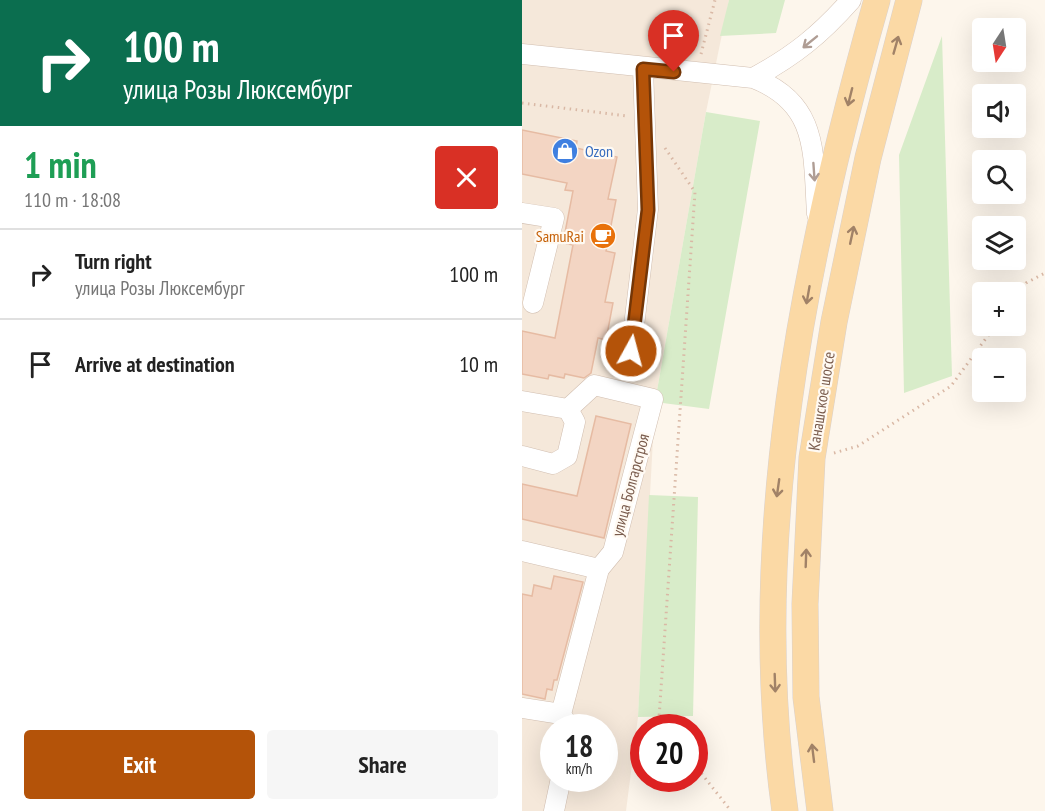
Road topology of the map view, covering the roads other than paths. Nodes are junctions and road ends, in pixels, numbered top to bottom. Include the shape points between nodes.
1 (851, 0) edge
2 (877, 0) edge
3 (909, 0) edge
4 (522, 54) edge
5 (643, 69) junction
6 (753, 78) junction
7 (522, 213) edge
8 (818, 238) junction
9 (533, 303) dead end
10 (631, 351) dead end
11 (522, 400) edge
12 (568, 409) junction
13 (522, 456) edge
14 (522, 551) edge
15 (599, 569) junction
16 (522, 708) edge
17 (542, 714) edge
18 (567, 714) edge
19 (558, 792) edge
20 (554, 811) edge
21 (785, 811) edge
22 (820, 811) edge

1 -> 6 street via 824,31 789,59
2 -> 8 main road, Канашское шоссе
22 -> 3 main road, Канашское шоссе via 806,697 805,604 812,458 858,205
4 - 5 street
5 - 6 street
5 - 10 street via 648,210
6 -> 8 street via 784,93 802,115 813,161
7 - 9 street via 554,218
8 -> 21 main road, Канашское шоссе via 776,504 772,625 778,760
11 - 12 street
12 - 13 street via 575,422 567,456 553,464
12 - 15 street, улица Болгарстроя via 594,385 653,399 613,552
14 - 15 street
15 - 18 street, улица Болгарстроя
16 - 17 street
19 - 20 street

